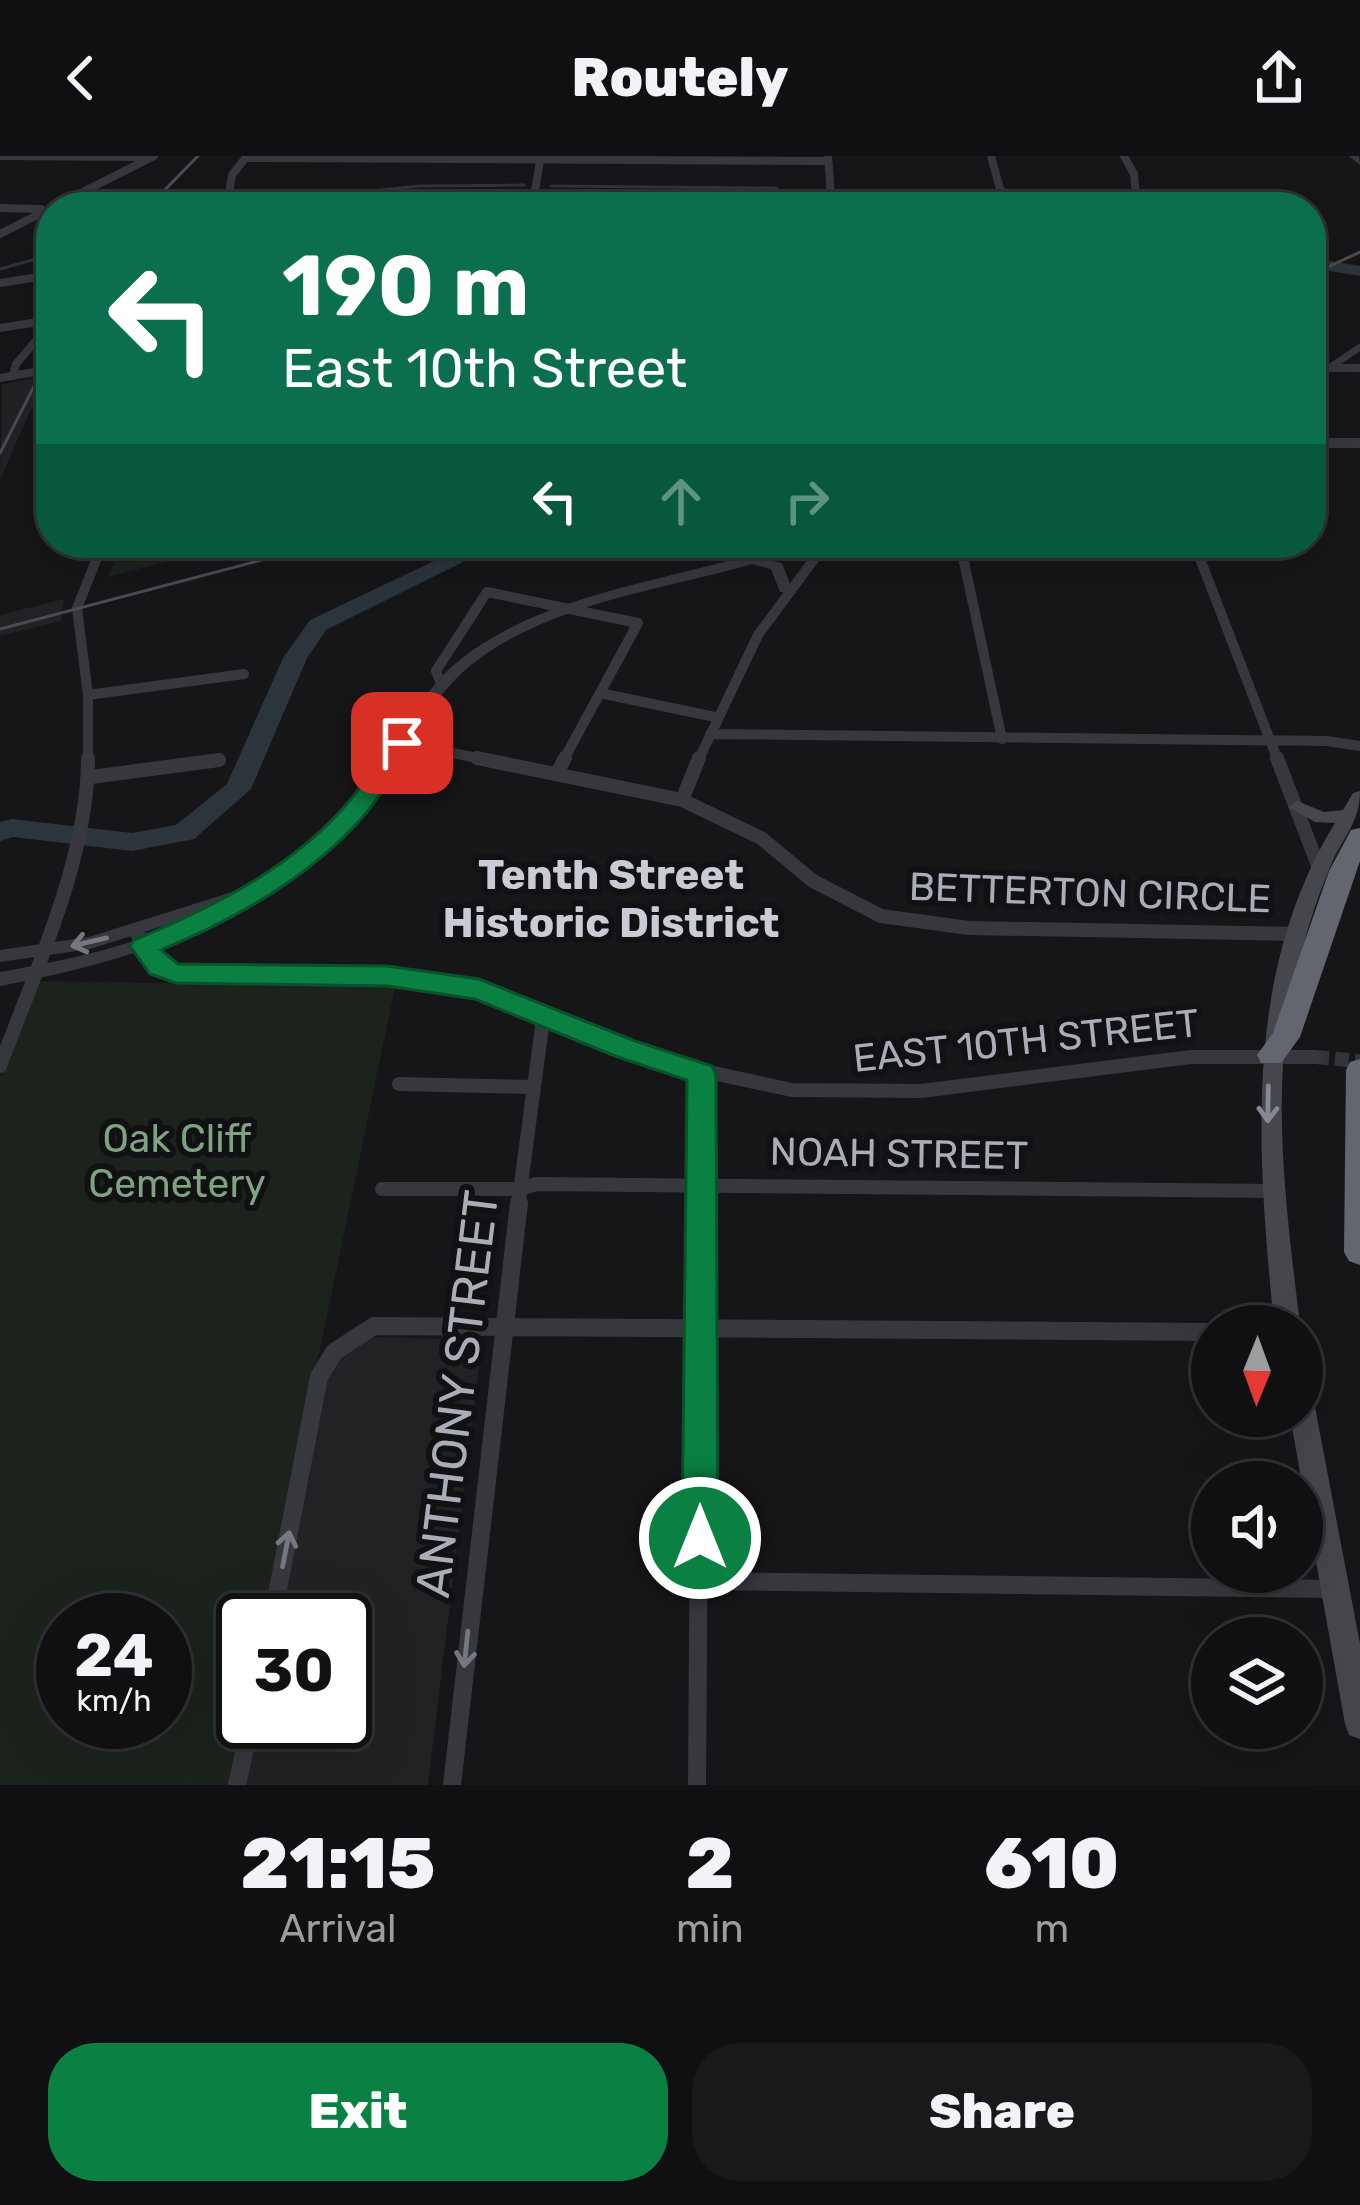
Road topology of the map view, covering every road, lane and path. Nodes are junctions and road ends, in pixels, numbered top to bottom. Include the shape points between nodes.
1 (0, 156) edge
2 (991, 156) edge
3 (1124, 156) edge
4 (154, 157) edge
5 (246, 157) edge
6 (541, 158) edge
7 (828, 159) edge
8 (80, 192) edge
9 (229, 192) edge
10 (535, 192) edge
11 (831, 192) edge
12 (1004, 192) edge
13 (1137, 192) edge
14 (0, 208) edge
15 (36, 208) edge
16 (36, 214) edge
17 (0, 234) edge
18 (36, 277) edge
19 (0, 283) edge
20 (36, 323) edge
21 (0, 328) edge
22 (36, 339) edge
23 (1360, 346) edge
24 (1329, 368) junction
25 (1360, 368) edge
26 (1326, 370) edge
27 (36, 372) edge
28 (13, 376) junction
29 (0, 378) edge
30 (1326, 444) edge
31 (1359, 445) edge
32 (97, 558) edge
33 (764, 558) edge
34 (813, 558) edge
35 (963, 558) edge
36 (1200, 558) edge
37 (754, 562) junction
38 (785, 589) junction
39 (579, 609) junction
40 (244, 674) dead end
41 (442, 686) junction
42 (600, 693) junction
43 (88, 694) junction
44 (715, 717) junction
45 (710, 734) junction
46 (1002, 739) junction
47 (1269, 741) junction
48 (402, 743) junction
49 (1360, 746) edge
50 (219, 760) dead end
51 (557, 773) junction
52 (91, 777) junction
53 (682, 800) junction
54 (1297, 807) junction
55 (1356, 816) edge
56 (1319, 868) junction
57 (1297, 934) junction
58 (139, 939) junction
59 (44, 952) junction
60 (0, 956) edge
61 (35, 973) junction
62 (0, 979) edge
63 (544, 1012) junction
64 (1271, 1055) junction
65 (1315, 1057) tunnel mouth
66 (0, 1066) edge
67 (1360, 1070) edge
68 (702, 1074) junction
69 (399, 1084) dead end
70 (532, 1087) junction
71 (699, 1185) junction
72 (382, 1189) dead end
73 (520, 1189) junction
74 (1273, 1191) junction
75 (1360, 1252) edge
76 (1285, 1305) edge
77 (502, 1324) junction
78 (699, 1325) junction
79 (1191, 1333) edge
80 (1308, 1437) edge
81 (700, 1580) junction
82 (1336, 1588) junction
83 (277, 1593) edge
84 (1360, 1724) edge
85 (245, 1749) edge
86 (237, 1785) edge
87 (452, 1785) edge
88 (697, 1785) edge

1 - 4 street
2 - 12 street
3 - 13 street
4 - 8 street
5 - 6 street
5 - 9 street
6 - 7 street
6 - 10 street
7 - 11 street
14 - 15 street
16 - 17 street
18 - 19 street
20 - 21 street
22 - 28 street
23 - 24 street
24 - 25 street
24 - 26 street
27 - 28 street
28 - 29 street
30 - 31 street
32 - 43 street via 77,608
33 - 37 street
34 - 38 street
35 - 46 street
36 - 47 street
37 - 38 street via 777,566
37 - 39 street
38 - 44 street
39 - 41 street via 498,642
39 - 41 street via 487,592 436,671
39 - 42 street via 638,622
40 - 43 street
41 - 48 street
42 - 44 street
42 - 51 street
43 - 52 street
44 - 45 street
45 - 46 street
45 - 53 street
46 - 47 street
47 - 49 street
47 - 54 street
48 - 51 street, BETTERTON CIRCLE
48 - 58 street via 330,836 206,921
50 - 52 street
51 - 53 street, BETTERTON CIRCLE
52 - 59 street
53 - 57 street, BETTERTON CIRCLE via 761,838 829,892 881,916 968,928
54 - 55 main road via 1322,818
54 - 56 street
55 - 56 main road
55 - 64 highway via 1286,1036
56 - 57 main road
57 - 64 main road
58 -> 59 street
58 - 61 street
58 - 63 street, EAST 10TH STREET via 176,974 412,978 479,989
59 - 60 street
59 - 61 street
61 - 62 street
61 - 66 street
63 - 68 street, EAST 10TH STREET
63 - 70 street, ANTHONY STREET
64 - 65 street, EAST 10TH STREET
64 - 68 street, EAST 10TH STREET via 871,1093
64 -> 74 main road
67 - 75 highway
68 - 71 street
69 - 70 street
70 - 73 street, ANTHONY STREET
71 - 73 street, NOAH STREET
71 - 74 street, NOAH STREET
71 - 78 street
72 - 73 street, NOAH STREET
73 - 77 street, ANTHONY STREET
74 - 76 main road
77 - 78 street
83 -> 77 street via 326,1358 374,1327
77 -> 87 street, ANTHONY STREET
78 - 79 street
78 - 81 street
80 - 82 main road
81 - 82 street
81 - 88 street
82 - 84 main road
85 - 86 street

